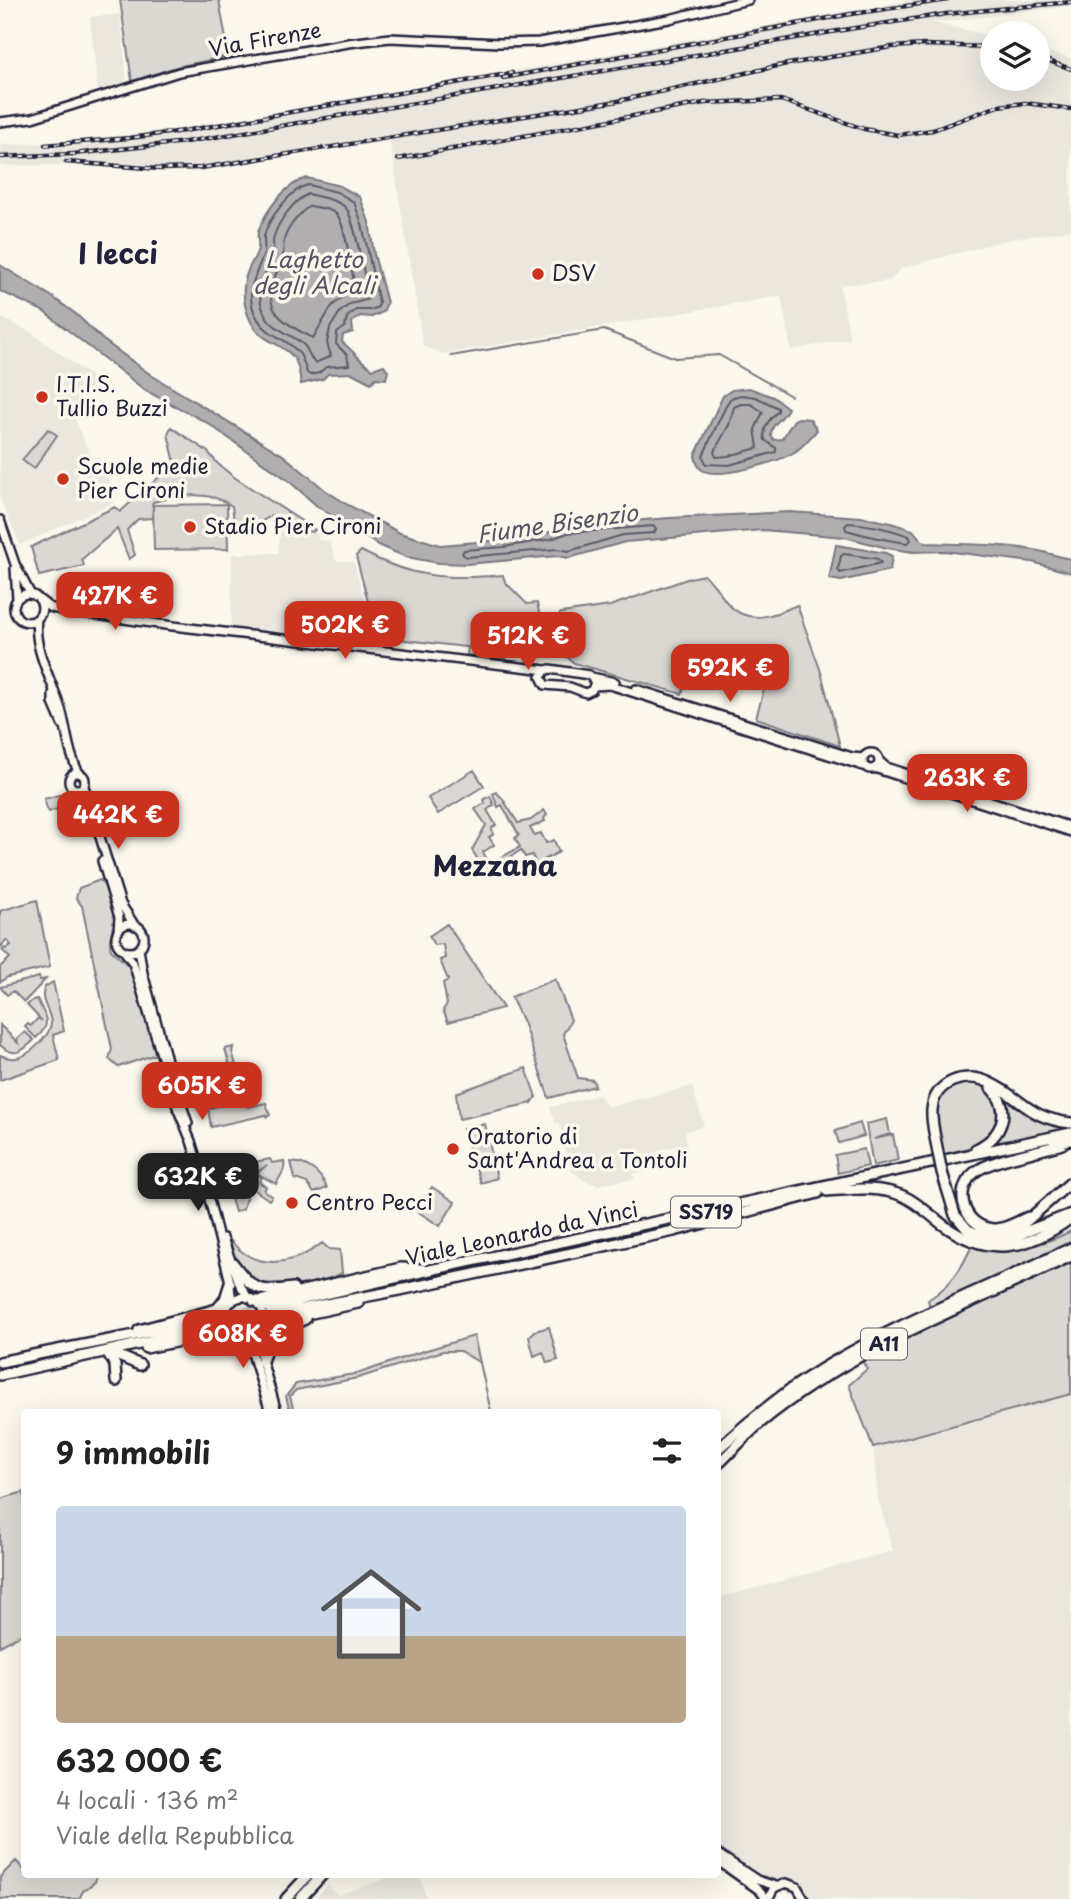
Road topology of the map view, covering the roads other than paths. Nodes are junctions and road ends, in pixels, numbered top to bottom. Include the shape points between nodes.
1 (748, 0) edge
2 (0, 122) edge
3 (0, 520) edge
4 (15, 564) junction
5 (30, 593) junction
6 (17, 598) junction
7 (40, 600) junction
8 (61, 610) junction
9 (39, 616) junction
10 (25, 622) junction
11 (36, 636) junction
12 (543, 673) junction
13 (592, 677) junction
14 (594, 686) junction
15 (863, 758) junction
16 (879, 761) junction
17 (870, 768) junction
18 (75, 774) junction
19 (82, 788) junction
20 (1071, 827) edge
21 (1071, 832) edge
22 (135, 926) junction
23 (118, 932) junction
24 (139, 948) junction
25 (124, 951) junction
26 (978, 1079) junction
27 (1071, 1123) edge
28 (1071, 1133) edge
29 (1071, 1140) edge
30 (949, 1158) junction
31 (1071, 1182) edge
32 (827, 1191) junction
33 (1071, 1216) edge
34 (1029, 1217) junction
35 (975, 1233) junction
36 (998, 1238) junction
37 (1071, 1248) edge
38 (1071, 1256) edge
39 (232, 1262) junction
40 (430, 1270) junction
41 (230, 1283) junction
42 (326, 1285) junction
43 (400, 1290) junction
44 (251, 1299) junction
45 (230, 1305) junction
46 (349, 1305) junction
47 (208, 1311) junction
48 (257, 1328) junction
49 (239, 1333) junction
50 (85, 1343) junction
51 (108, 1354) junction
52 (262, 1361) junction
53 (0, 1362) edge
54 (140, 1365) dead end
55 (0, 1375) edge
56 (116, 1381) dead end
57 (269, 1409) edge
58 (276, 1409) edge
59 (721, 1447) edge
60 (721, 1461) edge
61 (721, 1856) edge
62 (721, 1863) edge
63 (305, 1878) edge
64 (319, 1878) edge
65 (776, 1886) junction
66 (286, 1899) edge
67 (300, 1899) edge
68 (767, 1899) edge
69 (804, 1899) edge

1 - 2 main road, Via Firenze via 539,42 390,37 348,43 179,72 32,118
3 - 4 main road
4 - 5 main road
4 - 6 main road
5 - 6 main road
5 - 7 main road
6 - 10 main road via 14,611
7 - 8 main road
7 - 9 main road
8 - 9 main road
8 - 12 main road
9 - 10 main road
9 - 11 main road
10 - 11 main road
11 - 18 main road
12 - 13 main road via 554,669
12 - 14 main road via 545,685 583,693
13 - 14 main road
13 - 15 main road
14 - 17 main road via 610,685
15 - 16 main road via 873,752
15 - 17 main road
16 - 17 main road
16 - 20 main road
17 - 21 main road
18 - 19 main road via 85,778
18 - 19 main road via 70,785
19 - 22 main road via 121,904
19 - 23 main road via 119,917
22 - 23 main road via 127,925
22 - 24 main road via 144,937
23 - 25 main road via 117,942
24 - 25 main road
24 - 39 main road via 149,998
25 - 41 main road via 133,963 198,1163
26 - 27 highway via 1038,1116
26 - 30 highway via 1001,1101 1000,1128 986,1144
26 - 35 highway, bridge via 946,1084 932,1111 953,1211 960,1223
28 - 30 highway, Viale Leonardo da Vinci / SS719
29 - 32 highway, Viale Leonardo da Vinci / SS719
29 - 35 highway via 974,1172 962,1199
30 - 40 highway, Viale Leonardo da Vinci / SS719
31 - 34 highway
32 - 35 highway via 884,1191 904,1196
32 - 43 highway, Viale Leonardo da Vinci / SS719 via 674,1231
33 - 35 highway via 1052,1232 1020,1244 1001,1247
33 - 36 highway via 1019,1236
34 - 35 highway via 1003,1229
34 - 36 highway
35 - 36 highway
37 - 59 highway, A11 via 884,1335 789,1391
38 - 60 highway, A11 via 846,1365 759,1424
39 - 42 highway via 249,1284 260,1290
39 - 44 main road
40 - 42 highway via 401,1268
40 - 43 highway, Viale Leonardo da Vinci / SS719 via 269,1311
41 - 45 main road
41 - 47 highway via 222,1303
42 - 44 highway via 260,1301
43 - 46 highway
44 - 45 main road via 242,1297
44 - 48 main road via 262,1312
45 - 47 highway
45 - 49 main road via 226,1321
46 - 48 highway
46 - 52 highway via 282,1328 269,1342
47 - 50 highway
48 - 49 main road
48 - 52 main road
49 - 51 highway
49 - 57 main road via 251,1350
50 - 51 highway via 219,1322
50 - 53 highway
51 - 54 highway
51 - 55 highway
51 - 56 highway via 115,1365
52 - 58 main road
61 - 65 main road via 757,1880
62 - 68 main road
63 - 66 highway
64 - 67 highway
65 - 68 main road
65 - 69 main road via 795,1886

